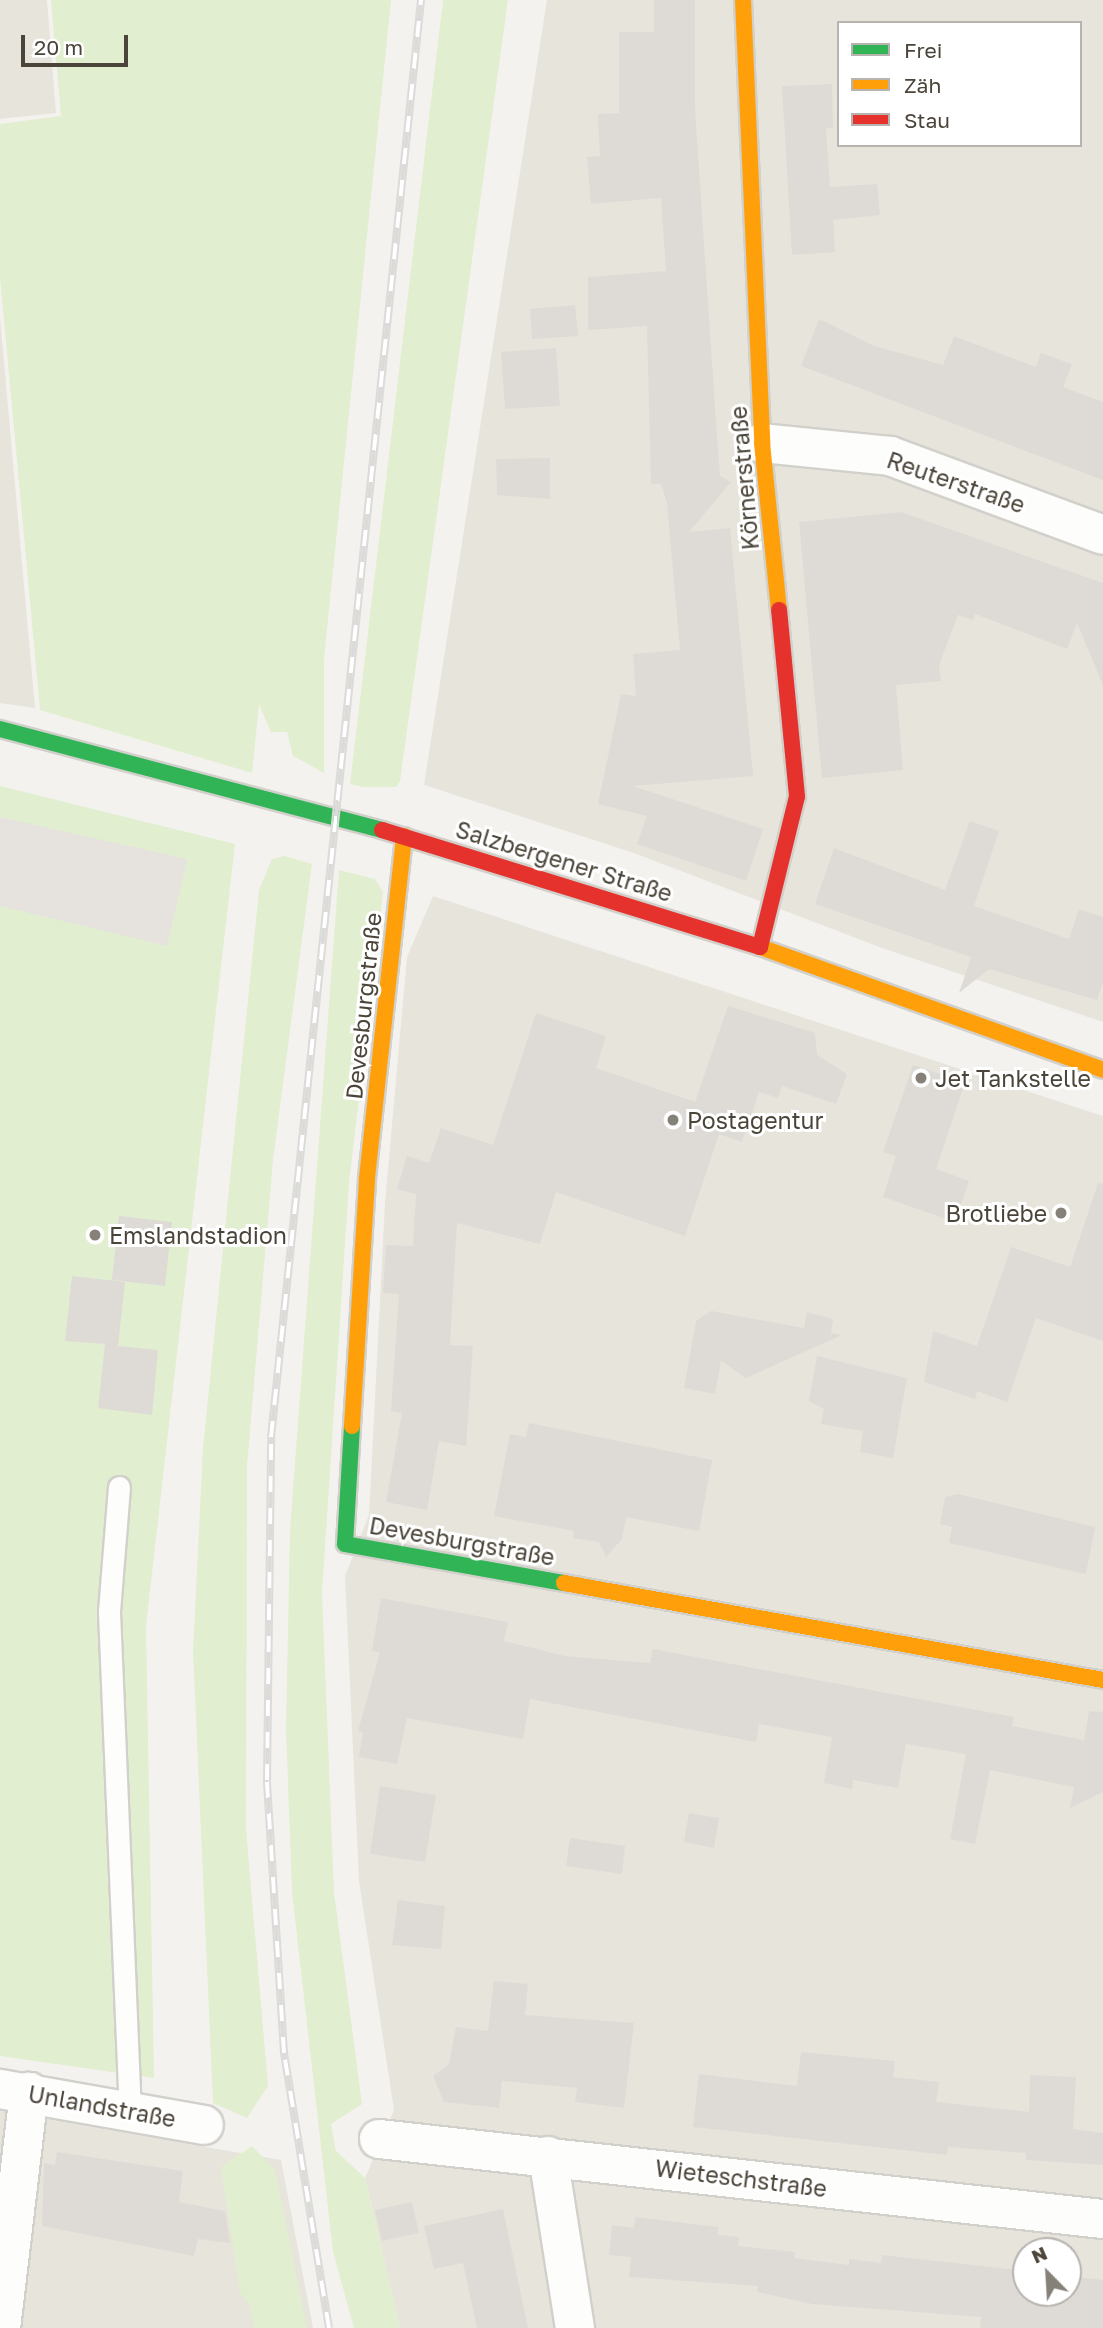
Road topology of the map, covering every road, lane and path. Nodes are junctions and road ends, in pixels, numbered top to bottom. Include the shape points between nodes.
1 (743, 0) edge
2 (762, 443) junction
3 (1103, 535) edge
4 (0, 729) edge
5 (404, 836) junction
6 (760, 947) junction
7 (1103, 1070) edge
8 (119, 1487) dead end
9 (1103, 1680) edge
10 (14, 2090) edge
11 (130, 2107) junction
12 (204, 2125) dead end
13 (379, 2139) dead end
14 (548, 2156) junction
15 (1103, 2220) edge
16 (1, 2328) edge
17 (575, 2328) edge

1 - 2 street, Körnerstraße
2 - 3 street, Reuterstraße via 890,456
2 - 6 street, Körnerstraße via 797,796
4 - 5 street, Salzbergener Straße
5 - 6 street, Salzbergener Straße
5 - 9 street, Devesburgstraße via 367,1178 345,1544
6 - 7 street, Salzbergener Straße
8 - 11 lane via 109,1612
10 - 11 street, Unlandstraße
10 - 16 street
11 - 12 street, Unlandstraße
13 - 14 street, Wieteschstraße
14 - 15 street, Wieteschstraße
14 - 17 street

